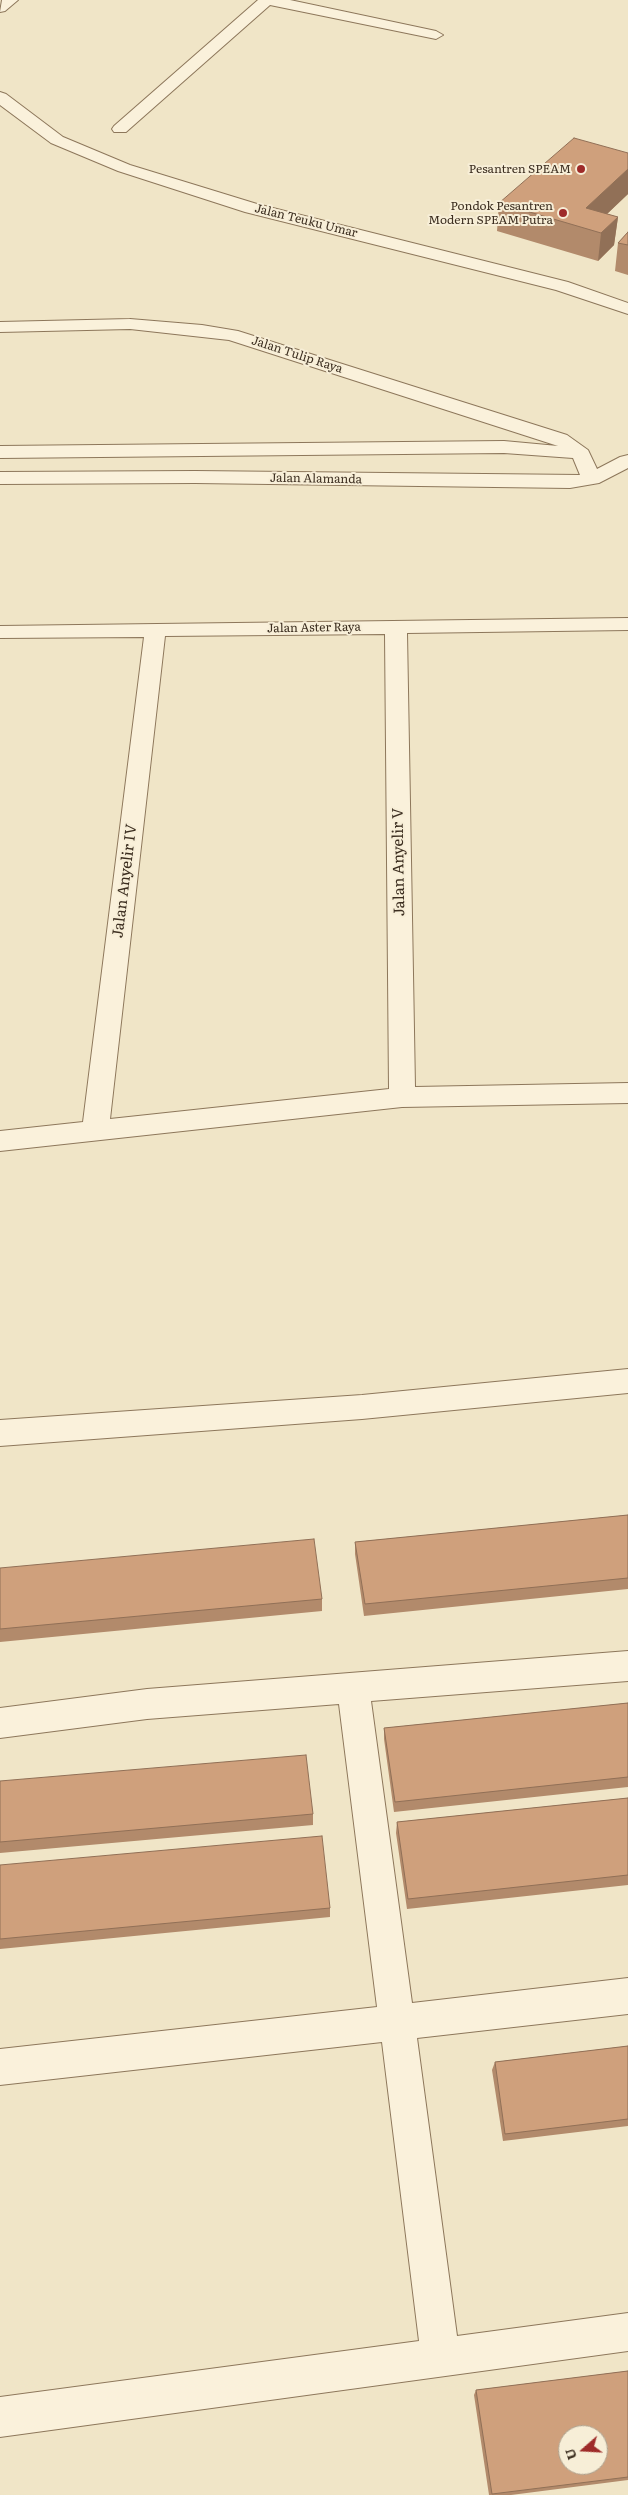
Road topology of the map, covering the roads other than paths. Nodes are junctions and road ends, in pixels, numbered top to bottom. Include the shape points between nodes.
1 (11, 0) edge
2 (268, 0) edge
3 (0, 8) edge
4 (436, 34) dead end
5 (0, 97) edge
6 (120, 129) dead end
7 (628, 309) edge
8 (0, 327) edge
9 (0, 452) edge
10 (581, 454) junction
11 (628, 461) edge
12 (0, 478) edge
13 (592, 479) junction
14 (628, 624) edge
15 (396, 627) junction
16 (155, 630) junction
17 (0, 632) edge
18 (628, 1092) edge
19 (402, 1097) junction
20 (95, 1132) junction
21 (0, 1141) edge
22 (628, 1381) edge
23 (0, 1433) edge
24 (628, 1666) edge
25 (354, 1688) junction
26 (0, 1723) edge
27 (628, 1996) edge
28 (397, 2022) junction
29 (0, 2067) edge
30 (628, 2332) edge
31 (441, 2358) junction
32 (0, 2417) edge

1 - 3 street
2 - 4 street
2 - 6 street
5 - 7 street, Jalan Teuku Umar via 57,140 124,168 251,208 562,286
8 - 10 street, Jalan Tulip Raya via 130,324 232,335 544,433 560,439
9 - 10 street, Jalan Alamanda via 504,448
10 - 11 street, Jalan Alamanda
10 - 13 street
11 - 13 street, Jalan Alamanda
12 - 13 street, Jalan Alamanda via 570,482
14 - 15 street, Jalan Aster Raya
15 - 16 street, Jalan Aster Raya
15 - 19 street, Jalan Anyelir V
16 - 17 street, Jalan Aster Raya
16 - 20 street, Jalan Anyelir IV
18 - 19 street
19 - 20 street
20 - 21 street
22 - 23 street via 362,1407
24 - 25 street
25 - 26 street via 147,1704
25 - 28 street
27 - 28 street
28 - 29 street
28 - 31 street
30 - 31 street
31 - 32 street

